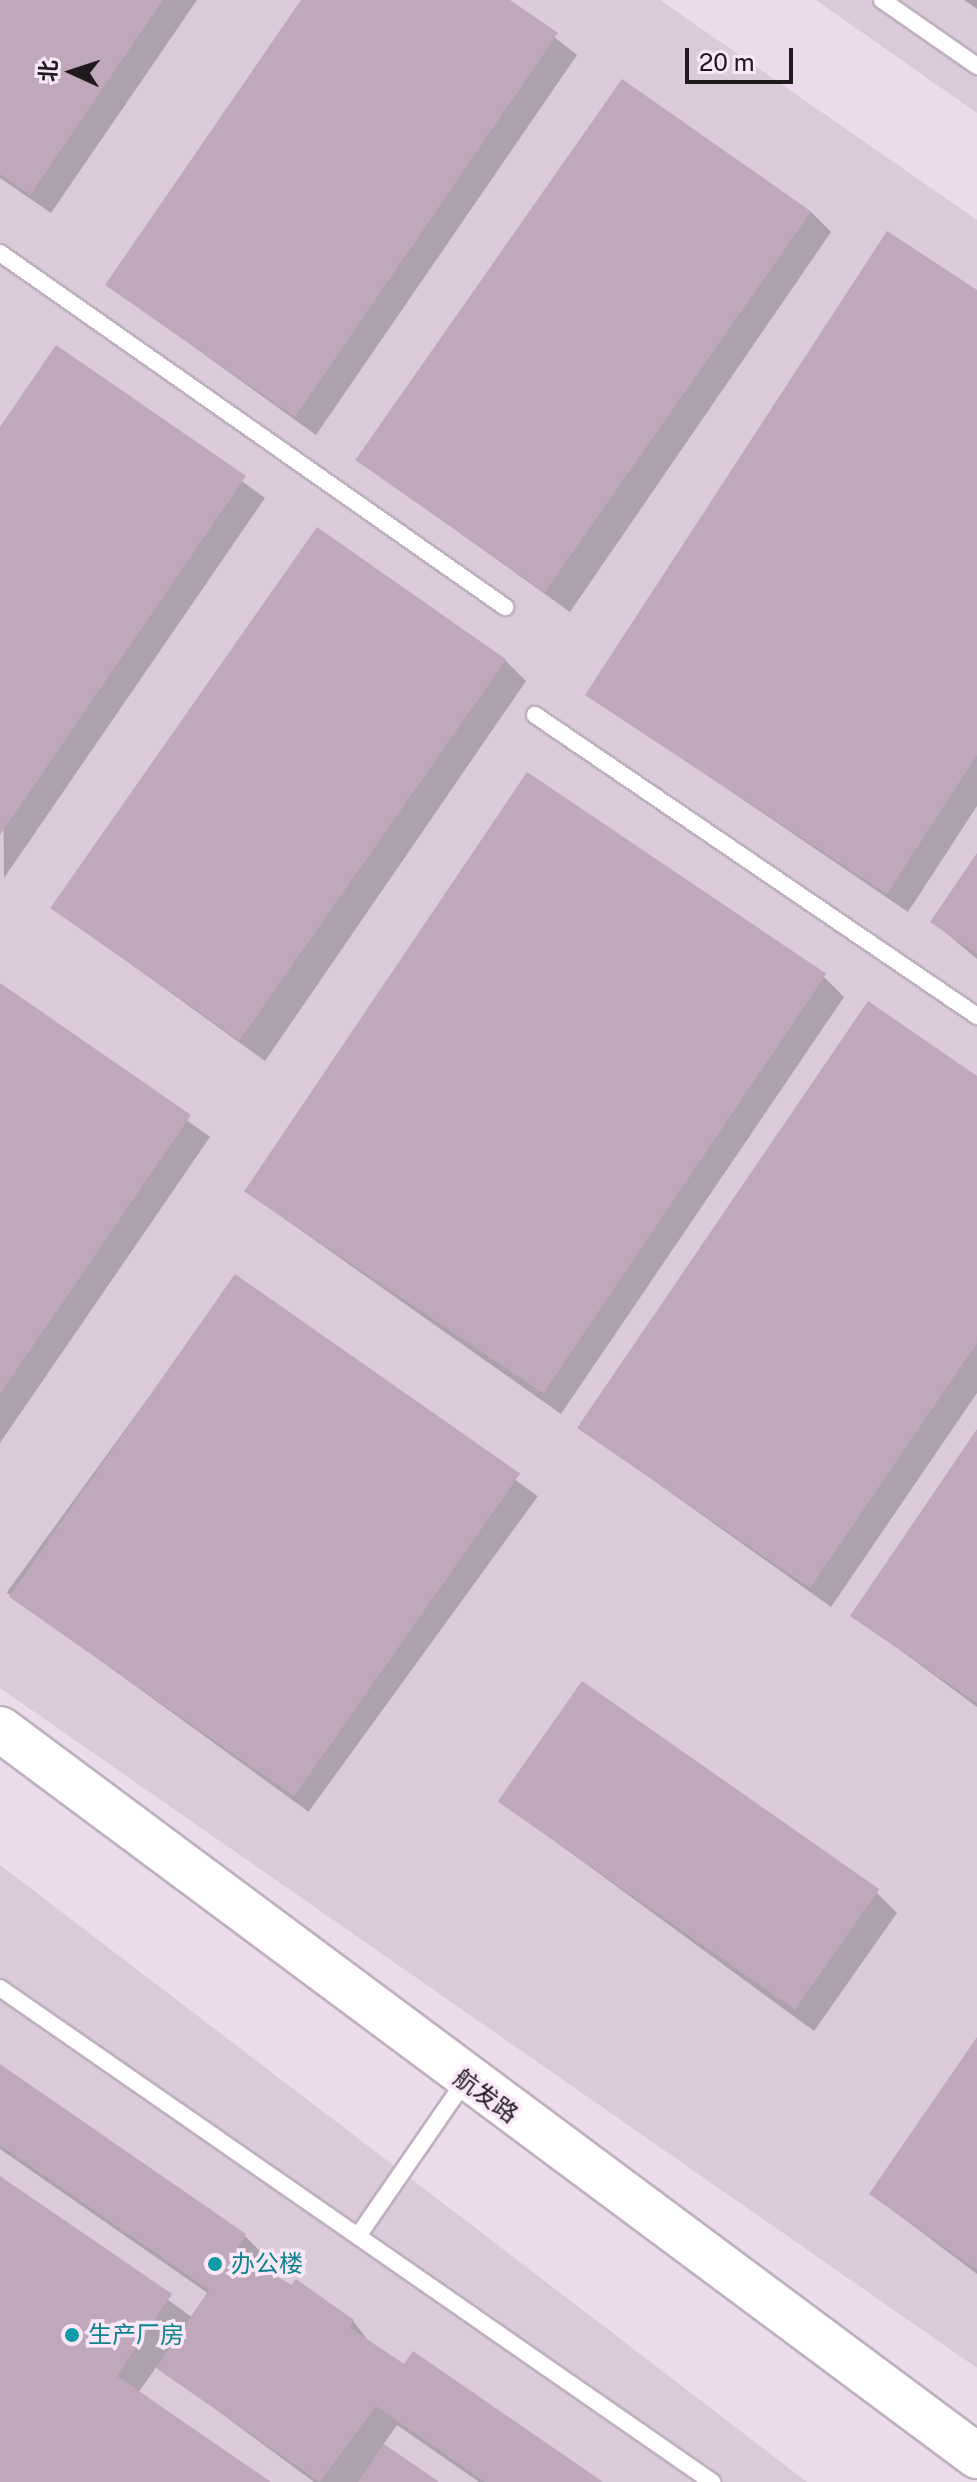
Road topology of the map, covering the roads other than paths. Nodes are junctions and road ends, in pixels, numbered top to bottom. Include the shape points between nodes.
1 (882, 0) edge
2 (977, 66) edge
3 (0, 253) edge
4 (505, 607) dead end
5 (535, 715) dead end
6 (977, 1016) edge
7 (0, 1729) edge
8 (0, 1988) edge
9 (465, 2081) junction
10 (358, 2236) junction
11 (977, 2456) edge
12 (712, 2482) edge

1 - 2 lane
3 - 4 lane
5 - 6 lane
7 - 9 main road, 航发路
8 - 10 lane
9 - 10 lane
9 - 11 main road, 航发路
10 - 12 lane

